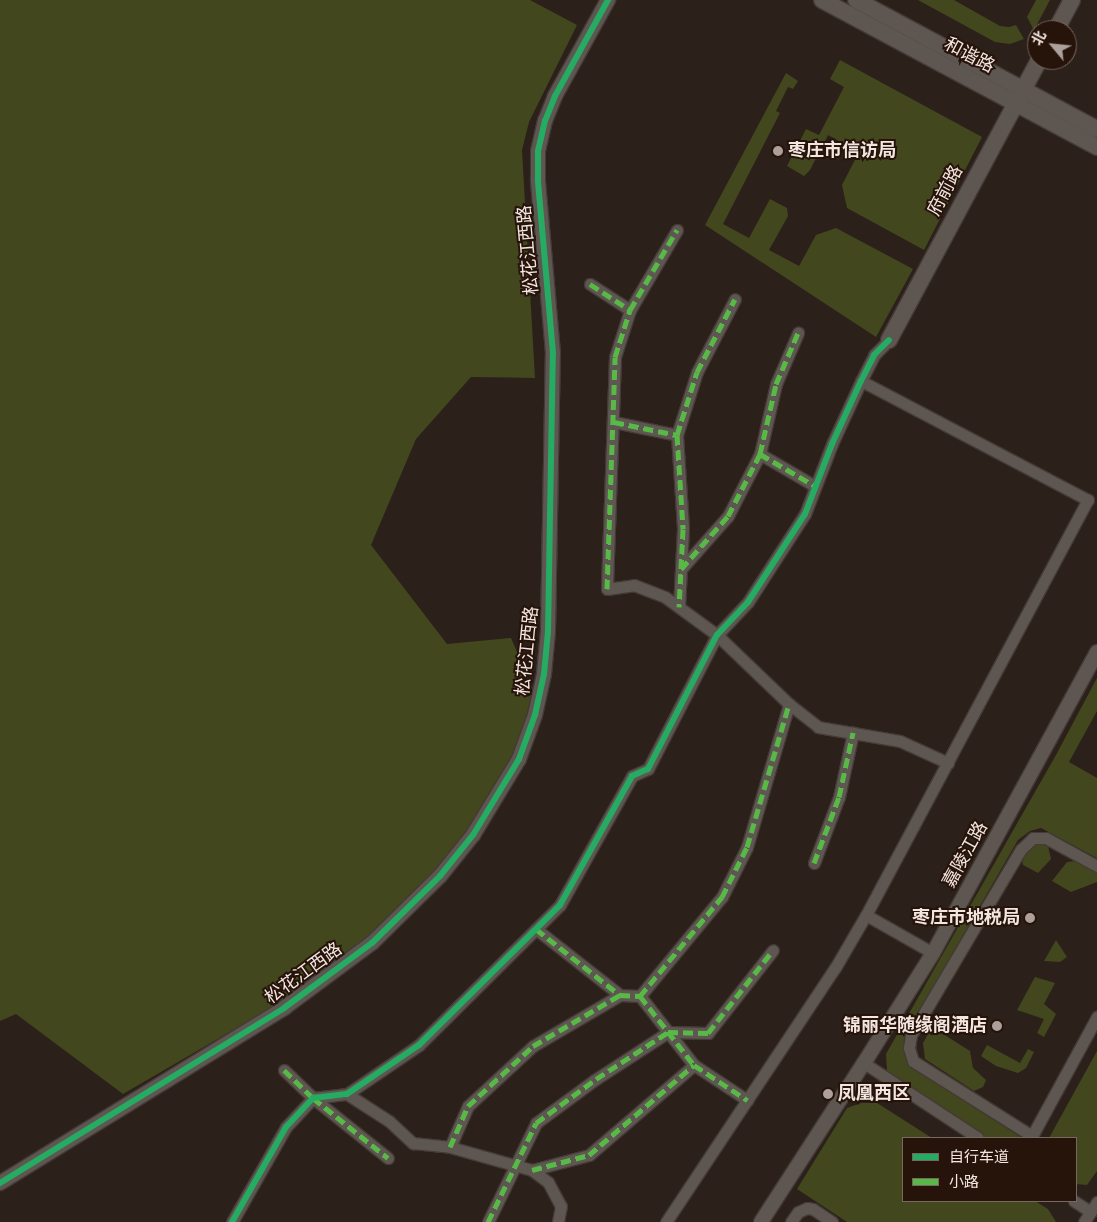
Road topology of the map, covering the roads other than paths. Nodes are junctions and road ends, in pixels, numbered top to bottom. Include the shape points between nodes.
1 (608, 0) edge
2 (822, 0) edge
3 (856, 0) edge
4 (1072, 0) edge
5 (1061, 20) edge
6 (1034, 70) edge
7 (1019, 97) junction
8 (1097, 129) edge
9 (1097, 148) edge
10 (677, 230) dead end
11 (590, 284) dead end
12 (735, 299) dead end
13 (630, 310) junction
14 (798, 333) dead end
15 (889, 340) joint
16 (861, 381) junction
17 (614, 422) junction
18 (677, 435) junction
19 (760, 454) junction
20 (816, 486) junction
21 (680, 569) junction
22 (679, 607) junction
23 (717, 635) junction
24 (1097, 652) edge
25 (789, 704) junction
26 (853, 733) junction
27 (948, 764) junction
28 (814, 863) dead end
29 (1097, 866) edge
30 (866, 915) junction
31 (536, 929) junction
32 (773, 950) dead end
33 (933, 953) junction
34 (620, 995) junction
35 (640, 996) junction
36 (1097, 1017) edge
37 (668, 1032) junction
38 (864, 1064) junction
39 (694, 1065) junction
40 (284, 1070) dead end
41 (346, 1094) junction
42 (313, 1098) junction
43 (747, 1100) junction
44 (976, 1137) edge
45 (450, 1147) junction
46 (388, 1158) dead end
47 (516, 1165) junction
48 (532, 1170) junction
49 (0, 1183) edge
50 (1076, 1202) edge
51 (1091, 1212) edge
52 (232, 1222) edge
53 (488, 1222) edge
54 (558, 1222) edge
55 (666, 1222) edge
56 (761, 1222) edge
57 (791, 1222) edge
58 (832, 1222) edge

1 - 49 street, 松花江西路 via 555,96 538,151 553,353 548,632 544,674 535,715 519,760 473,835 440,876 372,943 284,1008
2 - 7 main road, 和谐路
3 - 7 main road, 和谐路
4 - 5 main road
6 - 7 main road, 府前路
7 - 8 main road, 和谐路
7 - 9 main road, 和谐路
7 - 15 main road, 府前路
10 - 13 street
11 - 13 street
12 - 18 street via 697,372
13 - 17 street via 615,357
14 - 19 street via 776,384
15 - 16 street via 874,355
16 - 20 street
16 - 27 street via 1088,500
17 - 18 street
17 - 22 street via 607,589 634,586 665,597
18 - 21 street via 683,529
19 - 20 street
19 - 21 street via 728,516
20 - 23 street via 805,514 748,602
21 - 22 street
22 - 23 street
23 - 25 street
23 - 31 street via 648,769 632,776 560,905
24 - 33 street, 嘉陵江路
25 - 26 street via 818,726
25 - 35 street via 747,847 722,897
26 - 27 street via 900,741
26 - 28 street via 838,797
27 - 30 street
29 - 36 street via 1046,838 1033,838 1021,849 911,1035 909,1048 913,1061 1032,1136
30 - 33 street
30 - 43 street via 835,968
31 - 34 street
31 - 41 street via 418,1045
32 - 37 street via 708,1032
33 - 38 street, 嘉陵江路
34 - 35 street
34 - 45 street via 533,1046 468,1106
35 - 37 street
37 - 39 street
37 - 47 street via 536,1123
38 - 44 street
38 - 56 street, 嘉陵江路
39 - 43 street
39 - 48 street via 590,1155
40 - 42 street
41 - 42 street
41 - 45 street via 389,1121 414,1143
42 - 46 street
42 - 52 street via 286,1127
43 - 55 street
45 - 47 street
47 - 48 street
47 - 53 street
48 - 54 street via 548,1182 561,1206
50 - 51 street
57 - 58 street via 798,1212 807,1208

